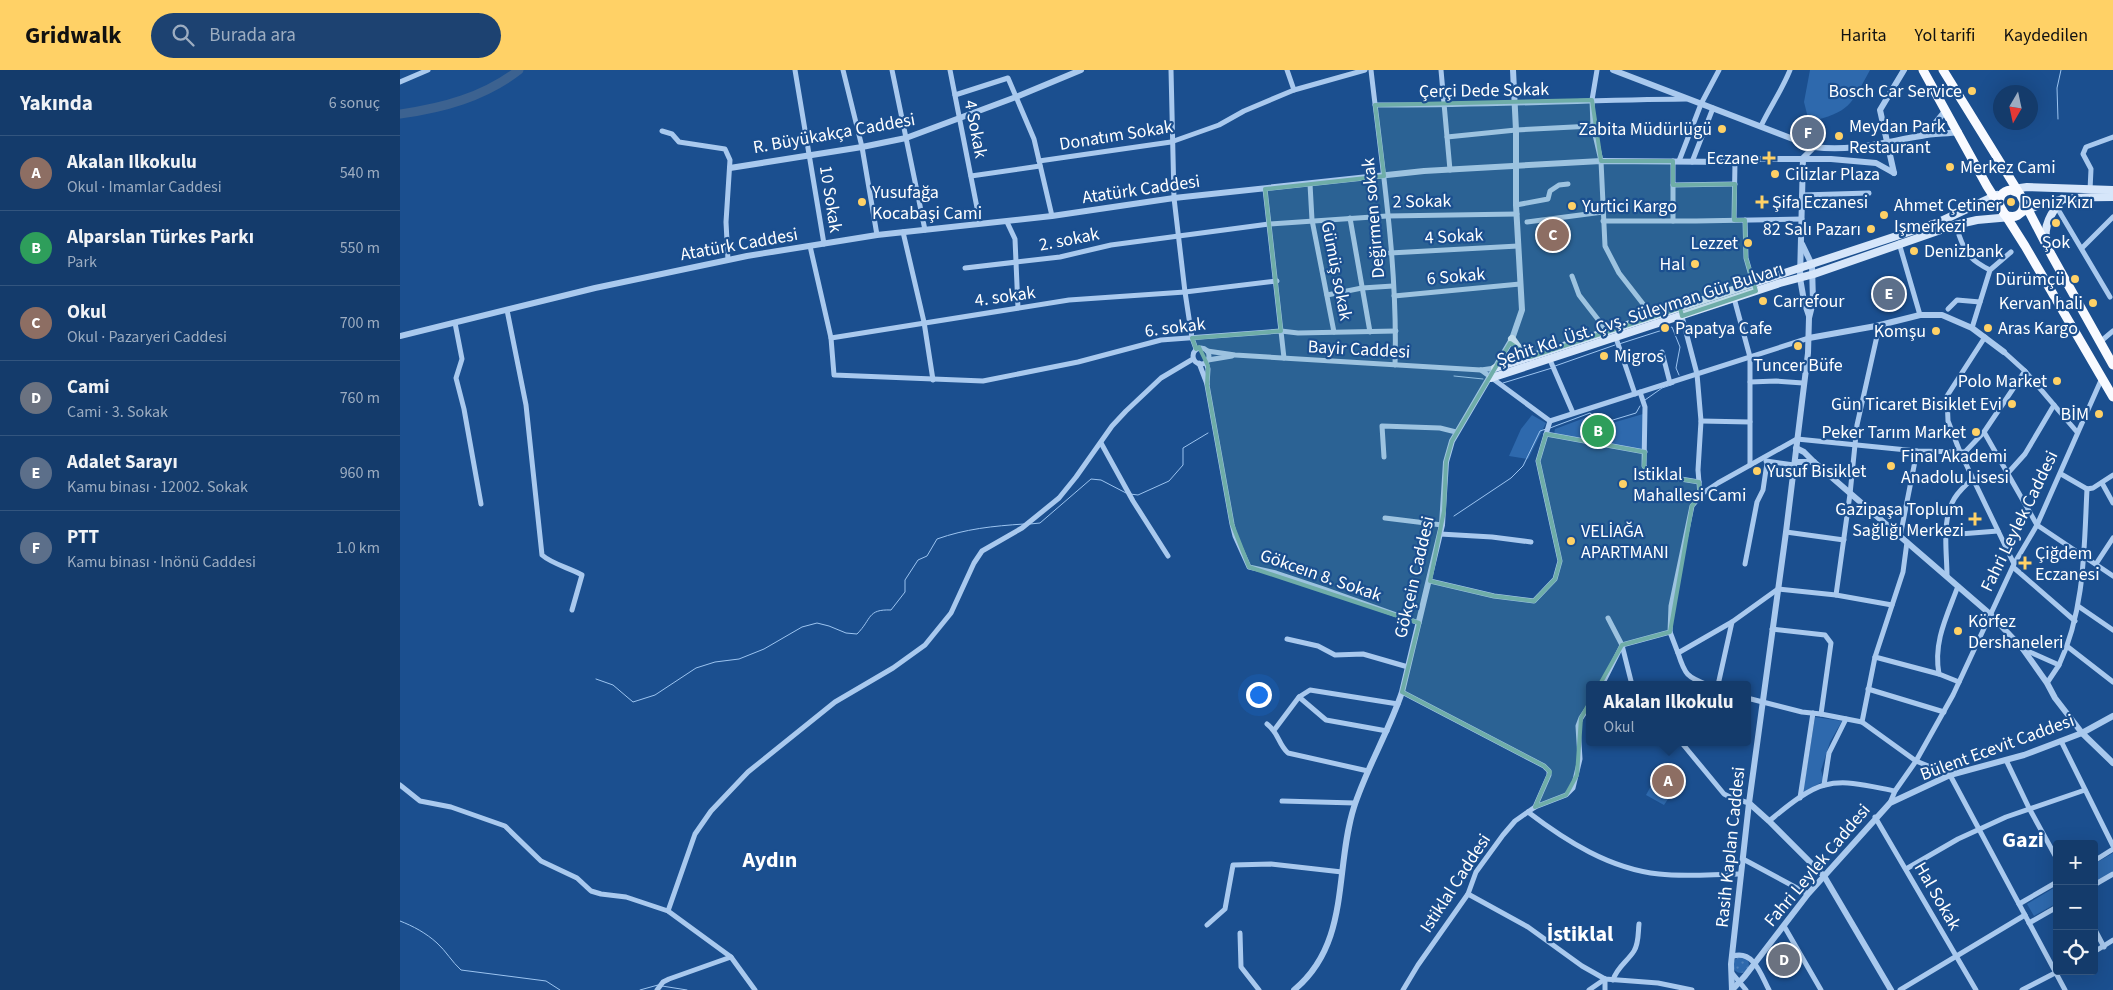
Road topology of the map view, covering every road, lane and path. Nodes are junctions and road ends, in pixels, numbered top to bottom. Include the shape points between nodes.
1 (428, 70) edge
2 (795, 70) edge
3 (843, 70) edge
4 (892, 70) edge
5 (950, 70) edge
6 (1081, 70) edge
7 (1171, 70) edge
8 (1287, 70) edge
9 (1365, 70) edge
10 (1371, 70) edge
11 (1441, 70) edge
12 (1513, 70) edge
13 (1597, 70) edge
14 (1613, 70) edge
15 (1719, 70) edge
16 (1790, 70) edge
17 (1904, 70) edge
18 (1923, 70) edge
19 (1944, 70) edge
20 (400, 82) edge
21 (1294, 90) junction
22 (955, 95) junction
23 (1016, 97) junction
24 (1689, 99) junction
25 (1592, 100) junction
26 (1514, 104) junction
27 (1702, 104) junction
28 (1375, 105) junction
29 (1444, 106) junction
30 (1713, 108) junction
31 (1946, 110) junction
32 (960, 119) junction
33 (1593, 126) junction
34 (1761, 126) junction
35 (1516, 130) junction
36 (662, 131) dead end
37 (1959, 132) junction
38 (1921, 136) junction
39 (1447, 137) junction
40 (2113, 137) edge
41 (906, 138) junction
42 (1171, 142) junction
43 (1888, 143) junction
44 (1814, 146) junction
45 (862, 147) junction
46 (810, 156) junction
47 (1802, 158) junction
48 (1601, 161) junction
49 (1676, 161) junction
50 (1692, 162) junction
51 (1735, 162) junction
52 (1040, 163) junction
53 (1516, 165) junction
54 (730, 168) junction
55 (1450, 170) junction
56 (971, 176) junction
57 (1384, 176) junction
58 (1310, 184) junction
59 (1568, 184) dead end
60 (1735, 184) junction
61 (1673, 185) junction
62 (1265, 189) junction
63 (2090, 190) junction
64 (2113, 190) edge
65 (1869, 193) dead end
66 (1802, 195) junction
67 (1993, 196) junction
68 (2113, 197) edge
69 (1174, 198) junction
70 (2063, 198) junction
71 (2017, 199) junction
72 (1516, 205) junction
73 (2056, 206) junction
74 (1603, 212) junction
75 (2005, 213) junction
76 (1517, 214) junction
77 (1052, 216) junction
78 (1387, 216) junction
79 (2113, 217) edge
80 (1350, 218) junction
81 (1802, 218) junction
82 (1312, 220) junction
83 (1734, 220) junction
84 (1745, 220) junction
85 (1603, 221) junction
86 (1673, 221) junction
87 (1007, 222) junction
88 (1527, 222) dead end
89 (980, 223) junction
90 (1269, 224) junction
91 (925, 230) junction
92 (903, 232) junction
93 (1958, 235) dead end
94 (877, 236) junction
95 (1178, 236) junction
96 (1899, 243) junction
97 (824, 244) junction
98 (1802, 244) junction
99 (810, 246) junction
100 (1518, 246) junction
101 (2082, 248) junction
102 (2011, 252) dead end
103 (1390, 253) junction
104 (2052, 256) junction
105 (728, 260) junction
106 (1016, 262) junction
107 (1812, 265) junction
108 (965, 268) dead end
109 (1800, 269) junction
110 (1990, 270) junction
111 (1814, 274) junction
112 (1572, 276) dead end
113 (1800, 278) junction
114 (1277, 281) junction
115 (1520, 284) junction
116 (1393, 286) junction
117 (1362, 288) junction
118 (1755, 288) junction
119 (1185, 292) junction
120 (1327, 295) junction
121 (1394, 296) junction
122 (2110, 296) dead end
123 (1734, 298) junction
124 (1980, 302) junction
125 (1018, 308) junction
126 (1948, 309) dead end
127 (507, 310) junction
128 (1681, 312) junction
129 (1920, 315) junction
130 (1809, 318) junction
131 (1655, 321) junction
132 (924, 322) junction
133 (455, 323) junction
134 (1876, 326) junction
135 (1972, 328) junction
136 (1281, 331) junction
137 (1396, 331) junction
138 (1607, 331) junction
139 (2113, 331) edge
140 (1334, 332) junction
141 (1370, 332) junction
142 (400, 336) edge
143 (1985, 337) junction
144 (831, 338) junction
145 (1192, 338) junction
146 (1809, 338) junction
147 (1512, 339) junction
148 (1616, 339) junction
149 (2100, 342) junction
150 (1196, 349) junction
151 (1207, 350) junction
152 (1662, 352) dead end
153 (2004, 352) joint
154 (1235, 355) junction
155 (1530, 357) junction
156 (1750, 357) junction
157 (1193, 358) junction
158 (1284, 358) junction
159 (1207, 361) junction
160 (1551, 362) junction
161 (1199, 363) junction
162 (1395, 365) junction
163 (2113, 365) edge
164 (1495, 368) junction
165 (1481, 370) junction
166 (2025, 372) junction
167 (1697, 374) junction
168 (1491, 378) junction
169 (2102, 378) junction
170 (933, 380) junction
171 (1670, 382) junction
172 (1750, 382) junction
173 (1803, 383) junction
174 (1207, 385) junction
175 (1638, 393) junction
176 (2113, 397) edge
177 (2054, 406) junction
178 (1573, 413) junction
179 (1550, 421) junction
180 (1701, 421) junction
181 (1750, 422) junction
182 (1547, 431) junction
183 (1456, 432) junction
184 (1984, 432) junction
185 (2077, 432) junction
186 (1797, 439) junction
187 (1101, 443) junction
188 (1854, 446) junction
189 (1796, 448) junction
190 (1917, 451) junction
191 (1645, 452) junction
192 (1963, 452) junction
193 (1384, 457) dead end
194 (1765, 461) junction
195 (1814, 462) junction
196 (1794, 464) junction
197 (1750, 465) junction
198 (2007, 474) junction
199 (2061, 474) junction
200 (2113, 475) edge
201 (1972, 479) junction
202 (1699, 482) junction
203 (2102, 483) junction
204 (2087, 489) junction
205 (1850, 494) junction
206 (1700, 495) junction
207 (2113, 503) edge
208 (481, 504) dead end
209 (1385, 518) dead end
210 (1442, 525) junction
211 (2037, 525) junction
212 (1998, 531) junction
213 (1786, 532) junction
214 (1440, 534) junction
215 (1947, 535) junction
216 (1900, 537) junction
217 (2113, 538) edge
218 (1844, 540) junction
219 (1531, 542) dead end
220 (1906, 542) junction
221 (1168, 556) dead end
222 (2084, 556) junction
223 (1745, 564) dead end
224 (2096, 564) junction
225 (2014, 566) junction
226 (1947, 576) junction
227 (2113, 576) edge
228 (1430, 582) junction
229 (1958, 586) junction
230 (1778, 589) junction
231 (1836, 596) junction
232 (1892, 605) junction
233 (2078, 606) junction
234 (572, 610) dead end
235 (1990, 614) junction
236 (1608, 618) dead end
237 (2075, 621) junction
238 (1732, 622) junction
239 (1419, 623) junction
240 (1772, 630) junction
241 (2113, 630) edge
242 (1670, 632) junction
243 (1287, 639) dead end
244 (1622, 644) junction
245 (2068, 647) junction
246 (2023, 649) junction
247 (1678, 653) junction
248 (1875, 657) junction
249 (2059, 665) junction
250 (1408, 667) junction
251 (1939, 674) junction
252 (1604, 681) edge
253 (1631, 681) edge
254 (1698, 681) edge
255 (1719, 681) edge
256 (1959, 682) junction
257 (2113, 682) edge
258 (2048, 683) junction
259 (1868, 689) junction
260 (1402, 692) junction
261 (1299, 697) junction
262 (1751, 699) edge
263 (1762, 702) junction
264 (1398, 704) junction
265 (1586, 710) edge
266 (1944, 712) junction
267 (1813, 713) junction
268 (1821, 714) junction
269 (2113, 716) edge
270 (1846, 719) junction
271 (1862, 722) junction
272 (1267, 724) dead end
273 (1275, 729) junction
274 (1387, 731) junction
275 (2082, 732) junction
276 (2061, 741) junction
277 (1684, 746) edge
278 (2006, 760) junction
279 (1916, 761) junction
280 (2113, 763) edge
281 (1368, 771) junction
282 (1950, 775) junction
283 (400, 785) edge
284 (1824, 785) junction
285 (2085, 790) junction
286 (1894, 792) junction
287 (1800, 798) junction
288 (1282, 801) dead end
289 (1356, 803) junction
290 (1749, 803) junction
291 (1890, 803) junction
292 (1535, 807) junction
293 (2029, 808) junction
294 (1528, 812) junction
295 (1875, 817) junction
296 (1769, 821) junction
297 (1978, 830) junction
298 (2113, 846) edge
299 (2113, 850) edge
300 (2053, 851) edge
301 (2098, 858) edge
302 (1743, 859) junction
303 (1906, 869) junction
304 (1342, 872) junction
305 (1740, 874) junction
306 (2113, 874) edge
307 (1824, 876) junction
308 (2053, 884) edge
309 (2096, 885) edge
310 (1468, 894) junction
311 (1808, 894) junction
312 (2019, 904) junction
313 (2053, 909) edge
314 (668, 911) junction
315 (2025, 915) junction
316 (2029, 923) junction
317 (1639, 924) dead end
318 (1207, 925) dead end
319 (1784, 926) junction
320 (2095, 930) edge
321 (1240, 933) dead end
322 (2113, 940) edge
323 (2104, 947) junction
324 (2098, 950) edge
325 (1733, 956) junction
326 (1957, 956) junction
327 (731, 957) junction
328 (1755, 964) junction
329 (2053, 965) edge
330 (1731, 972) junction
331 (2053, 974) edge
332 (2058, 975) edge
333 (1605, 979) junction
334 (1613, 980) junction
335 (1740, 982) junction
336 (660, 986) edge
337 (755, 990) edge
338 (1258, 990) edge
339 (1294, 990) edge
340 (1403, 990) edge
341 (1589, 990) edge
342 (1605, 990) edge
343 (1692, 990) edge
344 (1732, 990) edge
345 (1746, 990) edge
346 (1768, 990) edge
347 (1821, 990) edge
348 (1891, 990) edge
349 (1900, 990) edge
350 (1976, 990) edge
351 (2022, 990) edge
352 (2064, 990) edge

1 - 20 street
2 - 46 street, 10 Sokak
3 - 45 street
4 - 41 street
5 - 22 street, 4 Sokak
6 - 23 street, R. Büyükakça Caddesi
7 - 42 street
8 - 21 street
9 - 21 street, Donatım Sokak
10 - 28 street, Değirmen sokak
11 - 29 street
12 - 26 street, Gökçein Caddesi
13 - 25 street
14 - 24 street
15 - 27 street
16 - 34 street
17 - 43 street via 1880,110
18 - 31 highway
19 - 71 highway
21 - 42 street, Donatım Sokak via 1219,125
22 - 23 street via 1008,78
22 - 32 street, 4 Sokak
23 - 32 street, R. Büyükakça Caddesi
23 - 52 street via 1034,139
24 - 25 street, Çerçi Dede Sokak
24 - 27 street
25 - 26 street, Çerçi Dede Sokak
25 - 33 street
26 - 29 street, Çerçi Dede Sokak
26 - 35 street, Gökçein Caddesi
27 - 30 street
27 - 49 street
28 - 29 street, Çerçi Dede Sokak
28 - 57 street, Değirmen sokak
29 - 39 street
30 - 34 street
30 - 50 street
31 - 37 highway
31 - 38 street
32 - 41 street, R. Büyükakça Caddesi
32 - 56 street, 4 Sokak
33 - 35 street
33 - 48 street
34 - 44 street
35 - 39 street
35 - 53 street, Gökçein Caddesi
36 - 54 street via 672,134 680,142 725,149
37 - 38 street
37 - 67 highway
38 - 43 street
39 - 55 street
40 - 63 street via 2086,147 2084,154 2091,168
41 - 45 street, R. Büyükakça Caddesi
41 - 91 street
42 - 52 street, Donatım Sokak
42 - 69 street
43 - 44 street via 1842,149
43 - 47 street, Atatürk Caddesi via 1894,172 1876,163
44 - 47 street
45 - 46 street, R. Büyükakça Caddesi
45 - 94 street
46 - 54 street, R. Büyükakça Caddesi
46 - 97 street, 10 Sokak
47 - 51 street, Atatürk Caddesi via 1760,158
47 - 66 street, Rasih Kaplan Caddesi
48 - 49 street, Atatürk Caddesi
48 - 53 street, Atatürk Caddesi
48 - 74 street
49 - 50 street, Atatürk Caddesi
49 - 61 street
50 - 51 street, Atatürk Caddesi
51 - 60 street
52 - 56 street, Donatım Sokak
52 - 77 street
53 - 55 street, Atatürk Caddesi
53 - 72 street, Gökçein Caddesi
54 - 105 street via 726,222
55 - 57 street, Atatürk Caddesi
56 - 89 street, 4 Sokak
57 - 58 street, Atatürk Caddesi
57 - 78 street, Değirmen sokak
58 - 62 street, Atatürk Caddesi
58 - 82 street, Gümüş sokak
59 - 72 street via 1550,191 1548,199
60 - 61 street
60 - 83 street
61 - 86 street
62 - 69 street, Atatürk Caddesi
62 - 90 street
63 - 64 main road
63 - 71 main road via 2027,187
65 - 66 street
66 - 81 street, Rasih Kaplan Caddesi
67 - 71 main road, Şehit Kd. Üst. Çvş. Süleyman Gür Bulvarı
67 - 75 highway
67 - 107 main road, Şehit Kd. Üst. Çvş. Süleyman Gür Bulvarı via 1939,222
68 - 70 main road, Şehit Kd. Üst. Çvş. Süleyman Gür Bulvarı
69 - 77 street, Atatürk Caddesi
69 - 95 street
70 - 71 main road, Şehit Kd. Üst. Çvş. Süleyman Gür Bulvarı via 2037,205
70 - 73 main road
71 - 75 highway
71 - 75 highway via 1999,198
71 - 104 highway
72 - 76 street, Gökçein Caddesi
73 - 101 street
73 - 104 main road via 2045,235
74 - 85 street
74 - 88 street
75 - 96 main road, Şehit Kd. Üst. Çvş. Süleyman Gür Bulvarı
75 - 169 highway
76 - 78 street, 2 Sokak
76 - 100 street, Gökçein Caddesi
77 - 87 street, Atatürk Caddesi
78 - 80 street, 2 Sokak
78 - 103 street, Değirmen sokak
79 - 101 street
80 - 82 street, 2 Sokak
80 - 117 street
81 - 84 street
81 - 98 street, Rasih Kaplan Caddesi
82 - 90 street, 2 Sokak
82 - 120 street, Gümüş sokak
83 - 84 street
83 - 86 street
84 - 118 street via 1746,258
85 - 86 street
85 - 131 street via 1608,252 1619,273
87 - 89 street, Atatürk Caddesi
87 - 106 street via 1014,238
89 - 91 street, Atatürk Caddesi
90 - 95 street, 2. sokak
90 - 114 street
91 - 92 street, Atatürk Caddesi
92 - 94 street, Atatürk Caddesi
92 - 132 street
93 - 110 street via 1966,253
94 - 97 street, Atatürk Caddesi
95 - 106 street, 2. sokak
95 - 119 street
96 - 111 main road, Şehit Kd. Üst. Çvş. Süleyman Gür Bulvarı
96 - 129 street
97 - 99 street, Atatürk Caddesi
98 - 107 street, Rasih Kaplan Caddesi
98 - 109 street, Rasih Kaplan Caddesi
99 - 105 street, Atatürk Caddesi
99 - 144 street
100 - 103 street, 4 Sokak
100 - 115 street, Gökçein Caddesi
101 - 122 street
102 - 110 street
103 - 116 street, Değirmen sokak
104 - 149 highway
105 - 127 street, Atatürk Caddesi
106 - 108 street, 2. sokak
106 - 125 street
107 - 109 main road, Şehit Kd. Üst. Çvş. Süleyman Gür Bulvarı
107 - 111 street, Rasih Kaplan Caddesi
109 - 113 street, Rasih Kaplan Caddesi
109 - 118 main road, Şehit Kd. Üst. Çvş. Süleyman Gür Bulvarı
110 - 124 street
111 - 113 main road, Şehit Kd. Üst. Çvş. Süleyman Gür Bulvarı
111 - 130 street, Rasih Kaplan Caddesi
112 - 138 street via 1579,295
113 - 118 main road, Şehit Kd. Üst. Çvş. Süleyman Gür Bulvarı
113 - 130 street, Rasih Kaplan Caddesi
114 - 119 street, 4. sokak
114 - 136 street
115 - 121 street, 6 Sokak
115 - 147 street, Gökçein Caddesi via 1522,310
116 - 117 street
116 - 121 street, Değirmen sokak
117 - 120 street
117 - 141 street
118 - 123 main road, Şehit Kd. Üst. Çvş. Süleyman Gür Bulvarı
118 - 128 main road, Şehit Kd. Üst. Çvş. Süleyman Gür Bulvarı
119 - 125 street, 4. sokak via 1069,300
119 - 145 street
120 - 140 street, Gümüş sokak
121 - 137 street, Değirmen sokak
123 - 128 main road, Şehit Kd. Üst. Çvş. Süleyman Gür Bulvarı
123 - 156 street
124 - 126 street via 1957,300
124 - 135 street
125 - 132 street, 4. sokak
127 - 133 street, Atatürk Caddesi
127 - 234 street via 526,404 542,554 547,560 582,575
128 - 131 main road, Şehit Kd. Üst. Çvş. Süleyman Gür Bulvarı
128 - 167 street
129 - 134 street
129 - 135 street via 1942,314
130 - 146 street, Rasih Kaplan Caddesi
131 - 138 main road, Şehit Kd. Üst. Çvş. Süleyman Gür Bulvarı
131 - 148 main road, Şehit Kd. Üst. Çvş. Süleyman Gür Bulvarı
132 - 144 street, 4. sokak
132 - 170 street
133 - 142 street, Atatürk Caddesi
133 - 208 street via 462,359 456,378
134 - 146 street
134 - 188 street via 1877,336
135 - 143 street
136 - 140 street, 6. sokak
136 - 145 street, 6. sokak
136 - 158 street
137 - 141 street, Gümüş sokak
137 - 162 street, Değirmen sokak
138 - 155 main road, Şehit Kd. Üst. Çvş. Süleyman Gür Bulvarı
139 - 149 street
140 - 141 street, Gümüş sokak
143 - 153 street
143 - 192 street via 1947,396 1948,421
144 - 170 street, 6. sokak via 834,375
145 - 150 street
145 - 170 street, 6. sokak via 1143,344 1078,362 983,381
146 - 156 street
146 - 173 street, Rasih Kaplan Caddesi
147 - 155 main road, Şehit Kd. Üst. Çvş. Süleyman Gür Bulvarı
147 - 164 street, Gökçein Caddesi
148 - 160 main road, Şehit Kd. Üst. Çvş. Süleyman Gür Bulvarı
148 - 175 street
149 - 163 highway
150 - 151 street
150 - 157 street
151 - 154 street, Bayir Caddesi
151 - 159 street
152 - 171 street
153 - 166 street
154 - 158 street, Bayir Caddesi
154 - 159 street, Bayir Caddesi
155 - 164 main road, Şehit Kd. Üst. Çvş. Süleyman Gür Bulvarı
156 - 167 street
156 - 172 street
157 - 161 street
157 - 187 street via 1161,378 1126,410
158 - 162 street, Bayir Caddesi
159 - 161 street
159 - 174 street, Gökceın 8. Sokak
160 - 168 main road, Şehit Kd. Üst. Çvş. Süleyman Gür Bulvarı
160 - 178 street
161 - 174 street, Gökceın 8. Sokak
162 - 165 street, Bayir Caddesi
164 - 165 street, Bayir Caddesi
164 - 168 street, Gökçein Caddesi
165 - 168 street
166 - 177 street
166 - 184 street
167 - 171 street
167 - 180 street
168 - 179 street
168 - 183 street, Gökçein Caddesi
169 - 176 highway
169 - 185 street, Fahri Leylek Caddesi
171 - 175 street
172 - 173 street
172 - 181 street
173 - 186 street, Rasih Kaplan Caddesi
174 - 239 street, Gökceın 8. Sokak via 1232,524 1250,567
175 - 178 street
175 - 191 street via 1645,407
177 - 185 street
177 - 198 street via 2025,454
178 - 179 street
179 - 182 street
180 - 181 street
180 - 202 street
181 - 197 street
182 - 191 street
182 - 228 street via 1538,461 1560,561 1555,578 1534,601
183 - 193 street via 1440,428 1382,426
183 - 210 street, Gökçein Caddesi via 1446,462
184 - 192 street
184 - 198 street
185 - 199 street, Fahri Leylek Caddesi
186 - 188 street
186 - 189 street, Rasih Kaplan Caddesi
186 - 194 street
187 - 221 street
187 - 314 street via 1059,498 1022,528 982,551 950,613 925,645 835,702 748,772 695,834
188 - 190 street
188 - 205 street
189 - 195 street
189 - 196 street, Rasih Kaplan Caddesi
190 - 192 street
190 - 216 street
191 - 202 street via 1644,466 1650,474
192 - 201 street
194 - 196 street
194 - 197 street
194 - 223 street via 1763,490 1757,502
195 - 196 street
195 - 205 street
196 - 213 street, Rasih Kaplan Caddesi
197 - 206 street
198 - 211 street
199 - 204 street
199 - 211 street, Fahri Leylek Caddesi
200 - 203 street
201 - 212 street
201 - 215 street via 1952,502
202 - 206 street
203 - 204 street
203 - 207 street
204 - 222 street
205 - 216 street
205 - 218 street
206 - 242 street via 1692,506 1671,606
209 - 210 street
210 - 214 street, Gökçein Caddesi
211 - 222 street
211 - 225 street, Fahri Leylek Caddesi
212 - 215 street
212 - 225 street
213 - 218 street
213 - 230 street, Rasih Kaplan Caddesi
214 - 219 street
214 - 228 street, Gökçein Caddesi
215 - 226 street
216 - 220 street
217 - 224 street
218 - 231 street
220 - 226 street
220 - 232 street via 1904,572
222 - 224 street
222 - 233 street
224 - 227 street
225 - 235 street, Fahri Leylek Caddesi
225 - 237 street via 2028,583
226 - 229 street
228 - 239 street, Gökçein Caddesi
229 - 235 street
229 - 251 street via 1939,637
230 - 231 street
230 - 238 street
230 - 240 street, Rasih Kaplan Caddesi
231 - 232 street
232 - 248 street
233 - 237 street
233 - 241 street
235 - 246 street
235 - 256 street, Fahri Leylek Caddesi
236 - 244 street
237 - 245 street
238 - 247 street
238 - 255 street
239 - 250 street, Gökçein Caddesi
240 - 263 street, Rasih Kaplan Caddesi
240 - 268 street via 1829,638
242 - 244 street
242 - 247 street
243 - 250 street via 1318,646 1335,654 1364,654
244 - 252 street
244 - 253 street
245 - 249 street
245 - 257 street
246 - 249 street
246 - 258 street
247 - 254 street via 1684,672
248 - 251 street
248 - 259 street
249 - 258 street
250 - 260 street, Gökçein Caddesi
251 - 256 street
256 - 266 street, Fahri Leylek Caddesi
258 - 275 street via 2055,698
259 - 266 street
259 - 271 street
260 - 264 street, Gökçein Caddesi
260 - 292 street via 1544,766 1549,774
261 - 264 street via 1316,690
261 - 273 street
261 - 274 street via 1326,720
262 - 263 street
263 - 267 street
263 - 290 street, Rasih Kaplan Caddesi
264 - 274 street, Gökçein Caddesi
265 - 292 street, Istiklal Caddesi via 1578,726 1580,759 1574,788 1566,795
266 - 279 street, Fahri Leylek Caddesi
267 - 268 street
267 - 287 street
268 - 270 street
269 - 275 street, Bülent Ecevit Caddesi
270 - 271 street
270 - 284 street via 1829,753
271 - 279 street
272 - 273 street
273 - 281 street via 1288,753
274 - 281 street, Gökçein Caddesi
275 - 276 street, Bülent Ecevit Caddesi
275 - 280 street
276 - 278 street, Bülent Ecevit Caddesi
276 - 285 street
277 - 290 street via 1724,794
278 - 282 street, Bülent Ecevit Caddesi
278 - 293 street
279 - 282 street
279 - 286 street, Fahri Leylek Caddesi
281 - 289 street, Gökçein Caddesi
282 - 291 street, Bülent Ecevit Caddesi
282 - 297 street
283 - 314 street via 420,801 450,807 505,826 540,861 577,878 591,891 626,897
284 - 286 street via 1846,783
284 - 287 street
285 - 293 street
285 - 298 street
286 - 291 street, Fahri Leylek Caddesi
287 - 296 street
288 - 289 street
289 - 304 street, Gökçein Caddesi via 1348,828
290 - 296 street
290 - 302 street, Rasih Kaplan Caddesi
291 - 295 street, Fahri Leylek Caddesi
292 - 294 street, Istiklal Caddesi
293 - 297 street
293 - 300 street
294 - 305 street via 1586,851 1620,865 1660,874
294 - 310 street, Istiklal Caddesi via 1503,835 1476,872
295 - 303 street, Hal Sokak
295 - 307 street, Fahri Leylek Caddesi
296 - 307 street
297 - 303 street
297 - 312 street
299 - 301 street
302 - 305 street, Rasih Kaplan Caddesi
302 - 311 street
303 - 326 street, Hal Sokak
304 - 318 street via 1271,864 1233,865 1225,908
304 - 339 street, Gökçein Caddesi via 1335,922 1327,946
305 - 325 street, Rasih Kaplan Caddesi
306 - 309 street
307 - 311 street, Fahri Leylek Caddesi
307 - 348 street
308 - 312 street
310 - 333 street via 1520,922
310 - 340 street, Istiklal Caddesi
311 - 319 street, Fahri Leylek Caddesi
312 - 315 street
313 - 316 street
314 - 327 street
315 - 316 street
315 - 326 street
316 - 329 street
317 - 334 street via 1634,952 1616,971
319 - 328 street, Fahri Leylek Caddesi
319 - 347 street
320 - 323 street
321 - 338 street via 1241,966
322 - 323 street
323 - 324 street
325 - 328 street via 1740,954
325 - 330 street, Rasih Kaplan Caddesi
326 - 349 street
326 - 350 street, Hal Sokak
327 - 336 street
327 - 337 street
328 - 335 street, Fahri Leylek Caddesi
328 - 346 street
330 - 335 street
330 - 344 street, Rasih Kaplan Caddesi
331 - 351 street
332 - 352 street
333 - 334 street
333 - 341 street
333 - 342 street
334 - 343 street via 1658,983
335 - 344 street, Fahri Leylek Caddesi
335 - 345 street

